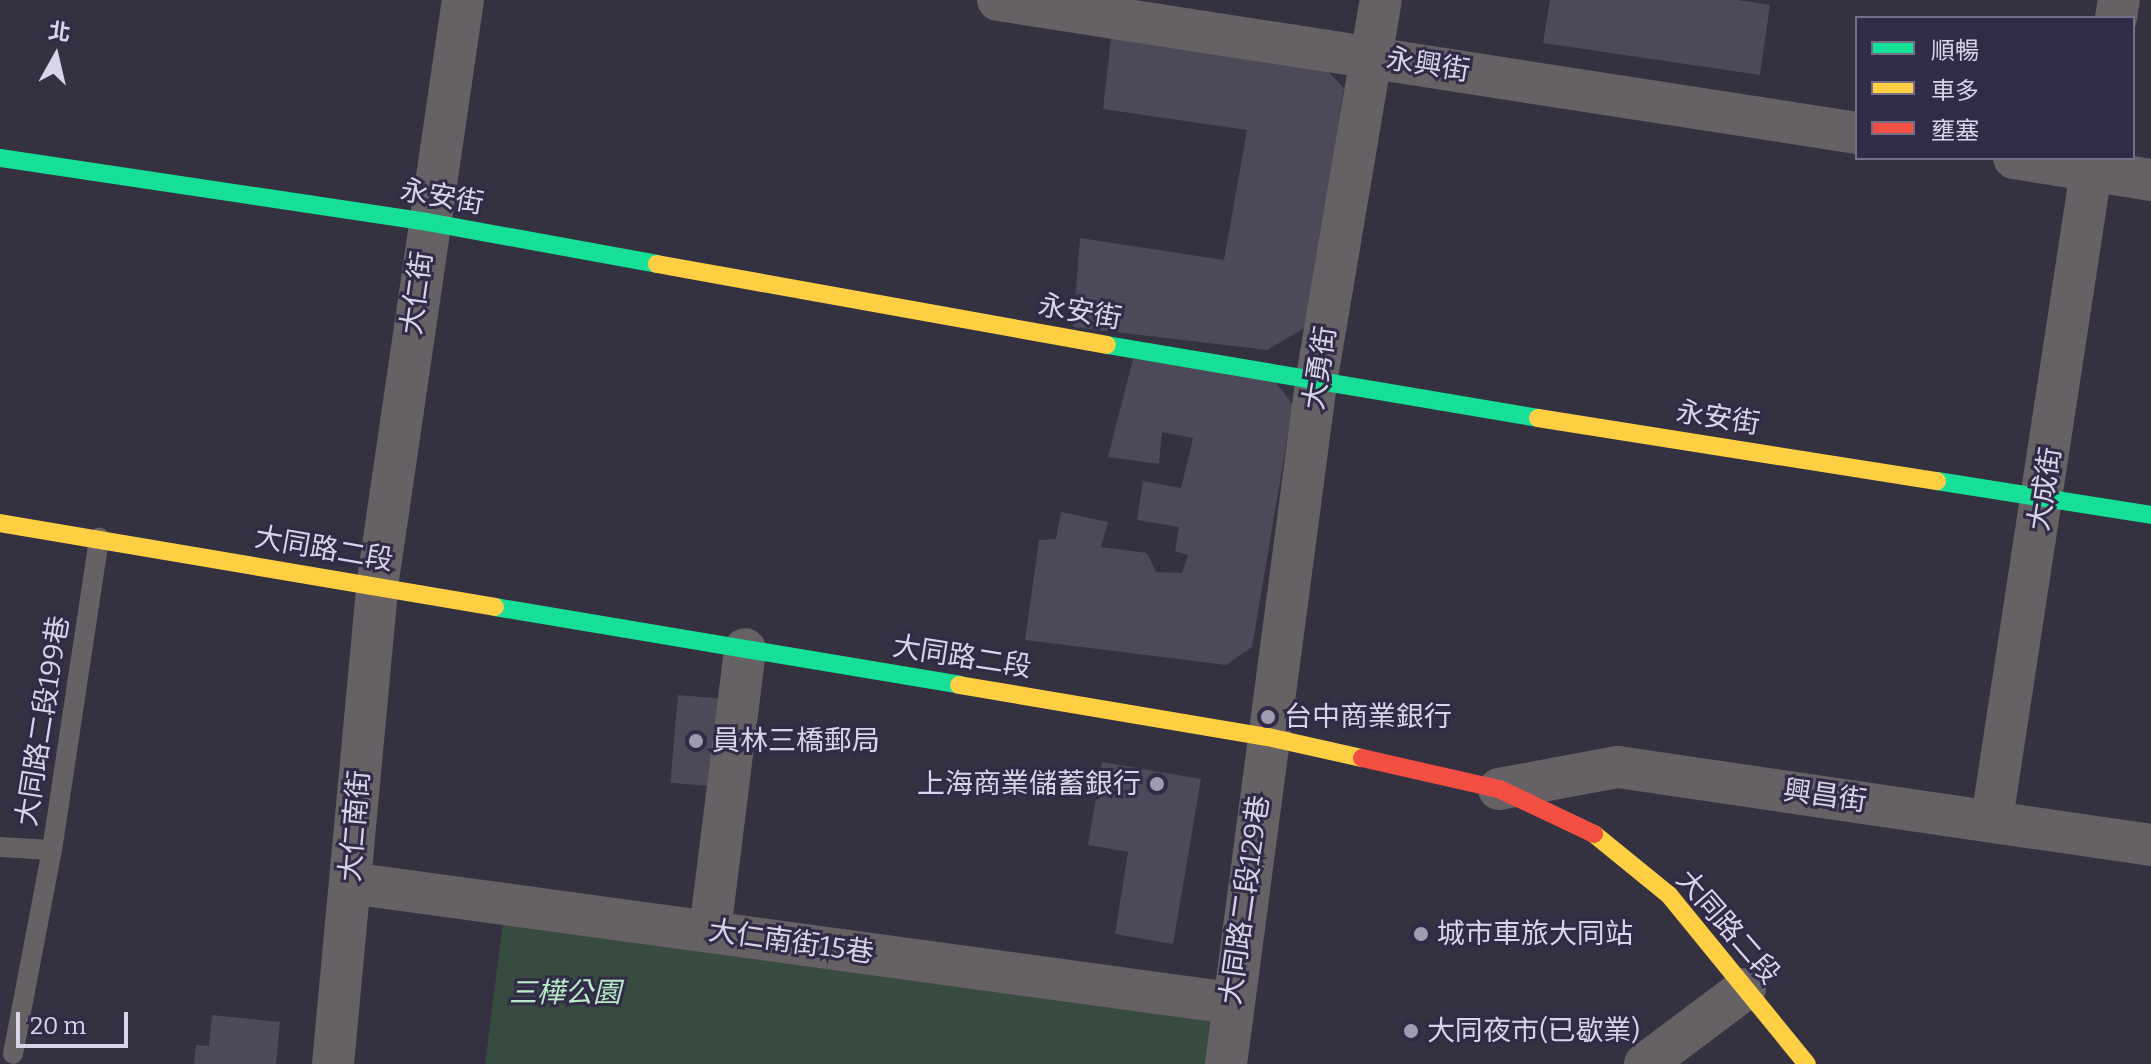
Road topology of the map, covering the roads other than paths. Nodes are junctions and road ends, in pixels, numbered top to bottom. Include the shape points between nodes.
1 (463, 0) edge
2 (998, 0) edge
3 (1381, 0) edge
4 (1373, 57) junction
5 (1855, 133) edge
6 (0, 158) edge
7 (2040, 160) edge
8 (2092, 164) edge
9 (2151, 180) edge
10 (427, 222) junction
11 (1316, 383) junction
12 (2044, 497) junction
13 (2151, 515) edge
14 (0, 523) edge
15 (99, 538) junction
16 (377, 587) junction
17 (745, 649) junction
18 (1268, 737) junction
19 (1499, 789) junction
20 (1992, 819) junction
21 (2151, 845) edge
22 (0, 847) edge
23 (52, 850) junction
24 (350, 883) junction
25 (710, 931) junction
26 (1745, 989) junction
27 (1231, 1003) junction
28 (13, 1054) dead end
29 (333, 1064) edge
30 (1226, 1064) edge
31 (1645, 1064) edge
32 (1807, 1064) edge

1 - 10 street, 大仁街
2 - 4 street, 永興街
3 - 4 street, 大勇街
4 - 5 street, 永興街
4 - 11 street, 大勇街
6 - 10 street, 永安街
7 - 8 street
8 - 9 street
8 - 12 street, 大成街
10 - 11 street, 永安街
10 - 16 street, 大仁街
11 - 12 street, 永安街
11 - 18 street, 大勇街
12 - 13 street, 永安街
12 - 20 street, 大成街
14 - 15 street, 大同路二段
15 - 16 street, 大同路二段
15 - 23 lane, 大同路二段199巷
16 - 17 street, 大同路二段
16 - 24 street, 大仁南街
17 - 18 street, 大同路二段
17 - 25 street
18 - 19 street, 大同路二段
18 - 27 street, 大同路二段129巷
19 - 20 street, 興昌街 via 1618,767
19 - 26 street, 大同路二段 via 1595,835 1669,895
20 - 21 street, 興昌街
22 - 23 lane
23 - 28 lane, 大同路二段199巷
24 - 25 street, 大仁南街15巷
24 - 29 street, 大仁南街
25 - 27 street, 大仁南街15巷
26 - 31 street
26 - 32 street, 大同路二段
27 - 30 street, 大同路二段129巷

